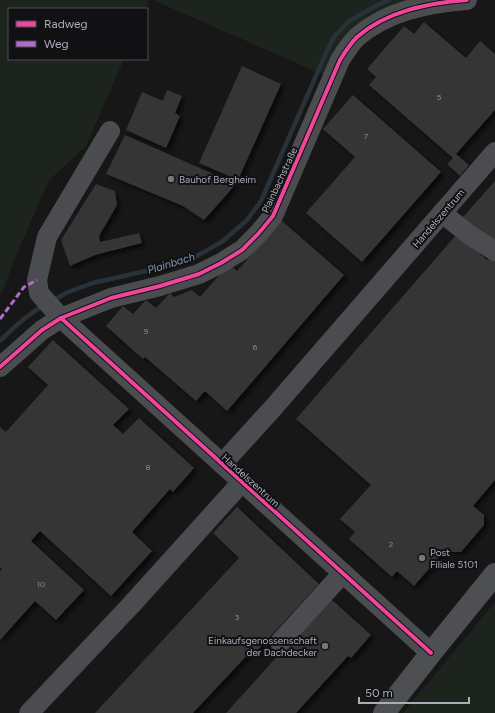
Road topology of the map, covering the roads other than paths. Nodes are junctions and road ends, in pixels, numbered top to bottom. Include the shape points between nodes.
1 (467, 0) edge
2 (110, 131) dead end
3 (495, 152) edge
4 (442, 213) junction
5 (495, 251) edge
6 (58, 316) junction
7 (0, 367) edge
8 (222, 464) junction
9 (242, 482) junction
10 (343, 573) junction
11 (495, 574) edge
12 (280, 642) dead end
13 (431, 652) junction
14 (29, 713) edge
15 (384, 713) edge

1 - 6 street, Plainbachstraße via 413,8 390,17 356,38 340,60 273,216 242,250 199,274 111,298
2 - 6 street, Handelszentrum via 47,236 37,280 40,293
3 - 4 street, Handelszentrum
4 - 5 street
4 - 8 street, Handelszentrum
6 - 7 street, Plainbachstraße
6 - 8 street, Handelszentrum
8 - 9 street, Handelszentrum
9 - 10 street, Handelszentrum
9 - 14 street, Handelszentrum via 138,598
10 - 12 street
10 - 13 street, Handelszentrum
11 - 13 main road
13 - 15 main road

